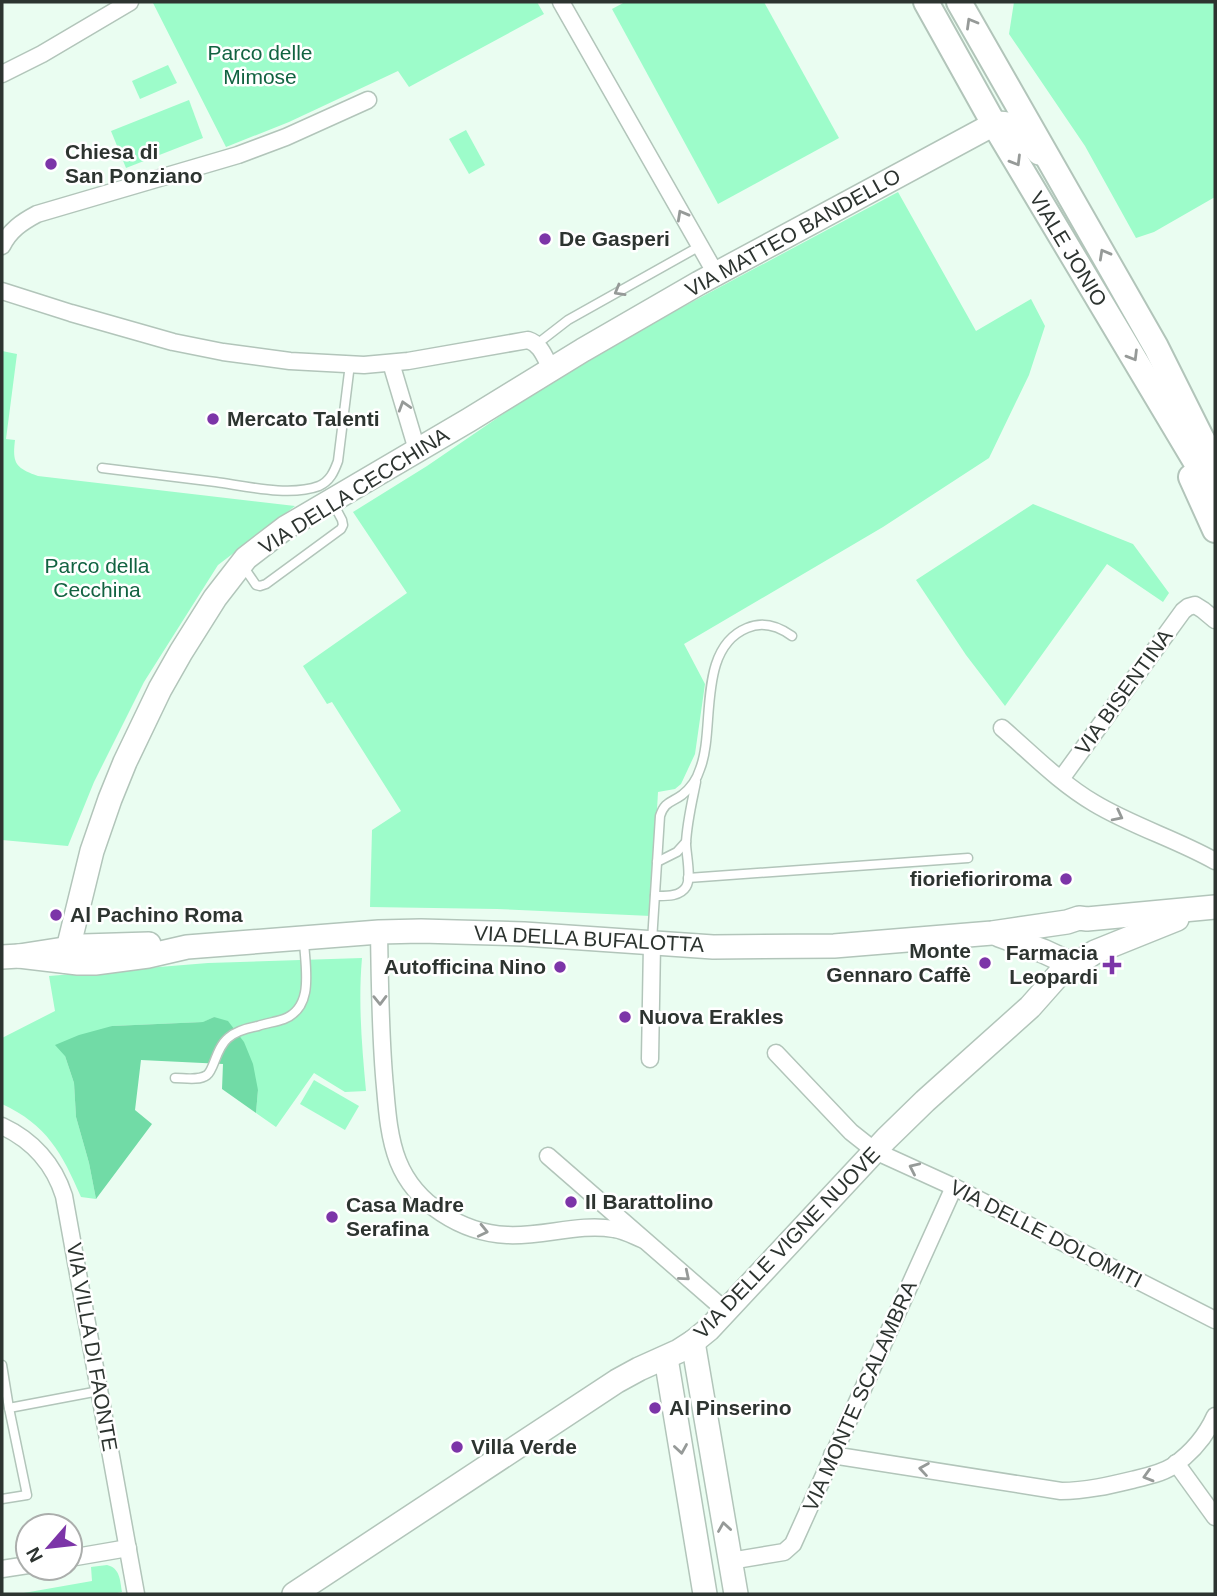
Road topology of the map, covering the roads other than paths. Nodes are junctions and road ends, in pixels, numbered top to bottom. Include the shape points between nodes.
1 (130, 2) edge
2 (561, 2) edge
3 (926, 2) edge
4 (959, 2) edge
5 (956, 56) junction
6 (997, 69) junction
7 (2, 74) edge
8 (368, 100) dead end
9 (994, 124) junction
10 (1058, 173) junction
11 (2, 246) edge
12 (700, 246) junction
13 (716, 274) junction
14 (2, 291) edge
15 (537, 344) junction
16 (594, 344) joint
17 (391, 362) junction
18 (350, 364) junction
19 (551, 369) junction
20 (1154, 393) junction
21 (1208, 445) edge
22 (417, 450) junction
23 (1215, 463) edge
24 (102, 468) dead end
25 (1215, 494) edge
26 (331, 501) junction
27 (1215, 530) edge
28 (241, 564) junction
29 (1215, 620) edge
30 (792, 636) dead end
31 (1002, 728) dead end
32 (698, 776) junction
33 (1061, 779) junction
34 (687, 842) junction
35 (968, 858) dead end
36 (1215, 861) edge
37 (657, 862) junction
38 (688, 877) junction
39 (655, 897) junction
40 (1209, 908) edge
41 (1077, 921) junction
42 (379, 932) junction
43 (992, 933) junction
44 (303, 938) junction
45 (652, 944) junction
46 (1095, 951) junction
47 (67, 955) junction
48 (10, 957) edge
49 (1065, 961) junction
50 (776, 1053) dead end
51 (650, 1059) dead end
52 (175, 1078) dead end
53 (2, 1126) edge
54 (875, 1151) junction
55 (548, 1156) dead end
56 (954, 1187) junction
57 (643, 1240) junction
58 (726, 1311) junction
59 (1215, 1320) edge
60 (693, 1342) junction
61 (666, 1358) junction
62 (2, 1365) edge
63 (99, 1391) junction
64 (9, 1408) junction
65 (1215, 1416) edge
66 (832, 1455) junction
67 (1176, 1463) junction
68 (2, 1499) edge
69 (1215, 1517) edge
70 (128, 1548) junction
71 (84, 1556) edge
72 (730, 1561) junction
73 (136, 1594) edge
74 (294, 1594) edge
75 (705, 1594) edge
76 (736, 1594) edge

1 - 7 street
12 -> 2 street
3 - 5 main road, VIALE JONIO
6 -> 4 main road, VIALE JONIO
5 - 6 street via 979,76
5 - 9 main road, VIALE JONIO
6 - 10 main road, VIALE JONIO
8 - 11 street via 238,155 37,214 17,226
9 - 10 street via 1015,127
9 - 13 street, VIA MATTEO BANDELLO
9 -> 20 main road, VIALE JONIO
21 -> 10 main road, VIALE JONIO
12 - 13 street
12 -> 15 lane via 568,320
13 - 16 street, VIA MATTEO BANDELLO
14 - 18 street via 198,347
15 - 17 street via 518,341
15 - 19 street
16 - 19 street, VIA DELLA CECCHINA
17 - 18 street
22 -> 17 street
18 - 24 lane via 338,461 328,481 320,486 276,490
19 - 22 street, VIA DELLA CECCHINA
20 - 25 main road, VIALE JONIO
20 - 27 main road
21 - 23 main road, VIALE JONIO
22 - 26 street, VIA DELLA CECCHINA
26 - 28 street, VIA DELLA CECCHINA via 277,533
26 - 28 lane via 342,520 341,529 266,583 256,585
28 - 47 street, VIA DELLA CECCHINA via 181,652 125,762 96,839
29 - 33 street, VIA BISENTINA via 1198,606 1181,614
30 - 32 lane via 761,624 735,634 726,645 712,678
31 - 33 street
32 - 34 lane
32 - 37 lane via 691,788 664,806
33 -> 36 street via 1096,804
34 - 37 lane
34 - 38 lane
35 - 38 lane
37 - 39 lane
38 - 39 lane via 681,892
39 - 45 lane
40 - 41 street, VIA DELLA BUFALOTTA
40 - 46 street
41 - 43 street, VIA DELLA BUFALOTTA
41 - 46 street via 1097,927 1101,937
41 - 49 street via 1054,937 1054,946
42 - 44 street, VIA DELLA BUFALOTTA
42 - 45 street, VIA DELLA BUFALOTTA via 524,934
42 -> 57 street via 387,1108 395,1153 411,1183 448,1217 481,1231 521,1235 596,1227 622,1230
43 - 45 street, VIA DELLA BUFALOTTA via 820,946
43 - 49 street
44 - 47 street, VIA DELLA BUFALOTTA via 187,947 118,961 89,963
44 - 52 lane via 307,987 296,1013 228,1037 206,1076
45 - 51 street
46 - 49 street via 1084,959
47 - 48 street, VIA DELLA BUFALOTTA
49 - 54 street, VIA DELLE VIGNE NUOVE via 1030,1007
50 - 54 street, VIA DELLE DOLOMITI
53 - 63 street, VIA VILLA DI FAONTE via 29,1142 60,1183
56 -> 54 street, VIA DELLE DOLOMITI
54 - 58 street, VIA DELLE VIGNE NUOVE
55 - 57 street
56 - 59 street, VIA DELLE DOLOMITI
56 - 66 street, VIA MONTE SCALAMBRA
57 -> 58 street
58 - 60 street, VIA DELLE VIGNE NUOVE
60 - 61 street, VIA DELLE VIGNE NUOVE
72 -> 60 street
61 - 74 street, VIA DELLE VIGNE NUOVE via 617,1381
61 -> 75 street
62 - 64 lane
63 - 64 lane
63 - 70 street, VIA VILLA DI FAONTE
64 - 68 lane via 27,1495
65 - 67 street via 1202,1438
67 -> 66 street via 1110,1486 1071,1491
66 - 72 street, VIA MONTE SCALAMBRA via 791,1547
67 - 69 street
70 - 71 street
70 - 73 street, VIA VILLA DI FAONTE
72 - 76 street

